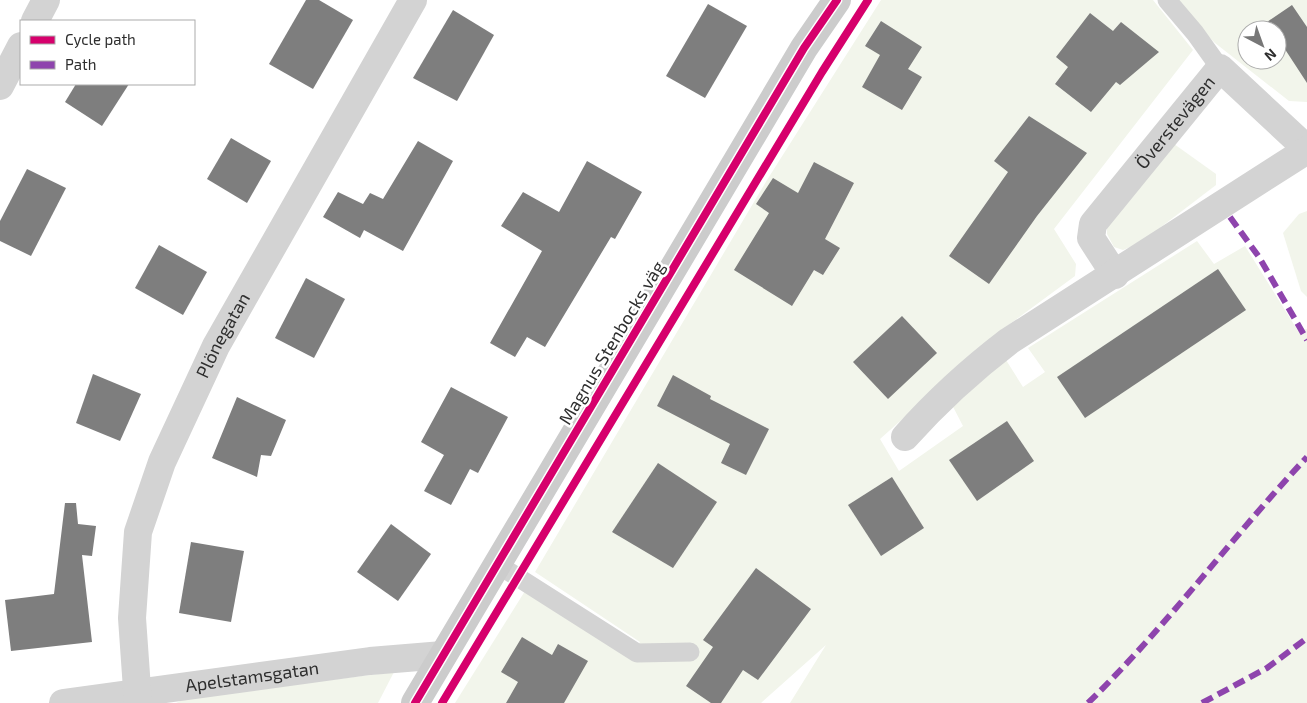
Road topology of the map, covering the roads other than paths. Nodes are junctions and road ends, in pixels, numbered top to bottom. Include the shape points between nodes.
1 (46, 0) edge
2 (413, 0) edge
3 (837, 0) edge
4 (1167, 0) edge
5 (35, 20) edge
6 (20, 48) edge
7 (1220, 68) junction
8 (0, 84) edge
9 (1307, 150) edge
10 (1115, 275) junction
11 (905, 437) dead end
12 (497, 564) junction
13 (690, 652) dead end
14 (443, 655) junction
15 (137, 698) edge
16 (63, 703) edge
17 (415, 703) edge

1 - 5 street
2 - 15 street, Plönegatan via 216,346 162,462 138,532 132,618
3 - 12 street, Magnus Stenbocks väg via 804,48
4 - 7 lane
6 - 8 street
7 - 9 street, Överstevägen
7 - 10 street, Överstevägen via 1093,224 1091,238
9 - 10 street, Överstevägen via 1264,175
10 - 11 street, Överstevägen via 997,350 933,406
12 - 13 lane via 637,653
12 - 14 street, Magnus Stenbocks väg
14 - 15 street, Apelstamsgatan via 370,661
14 - 17 street, Magnus Stenbocks väg
15 - 16 street, Apelstamsgatan

